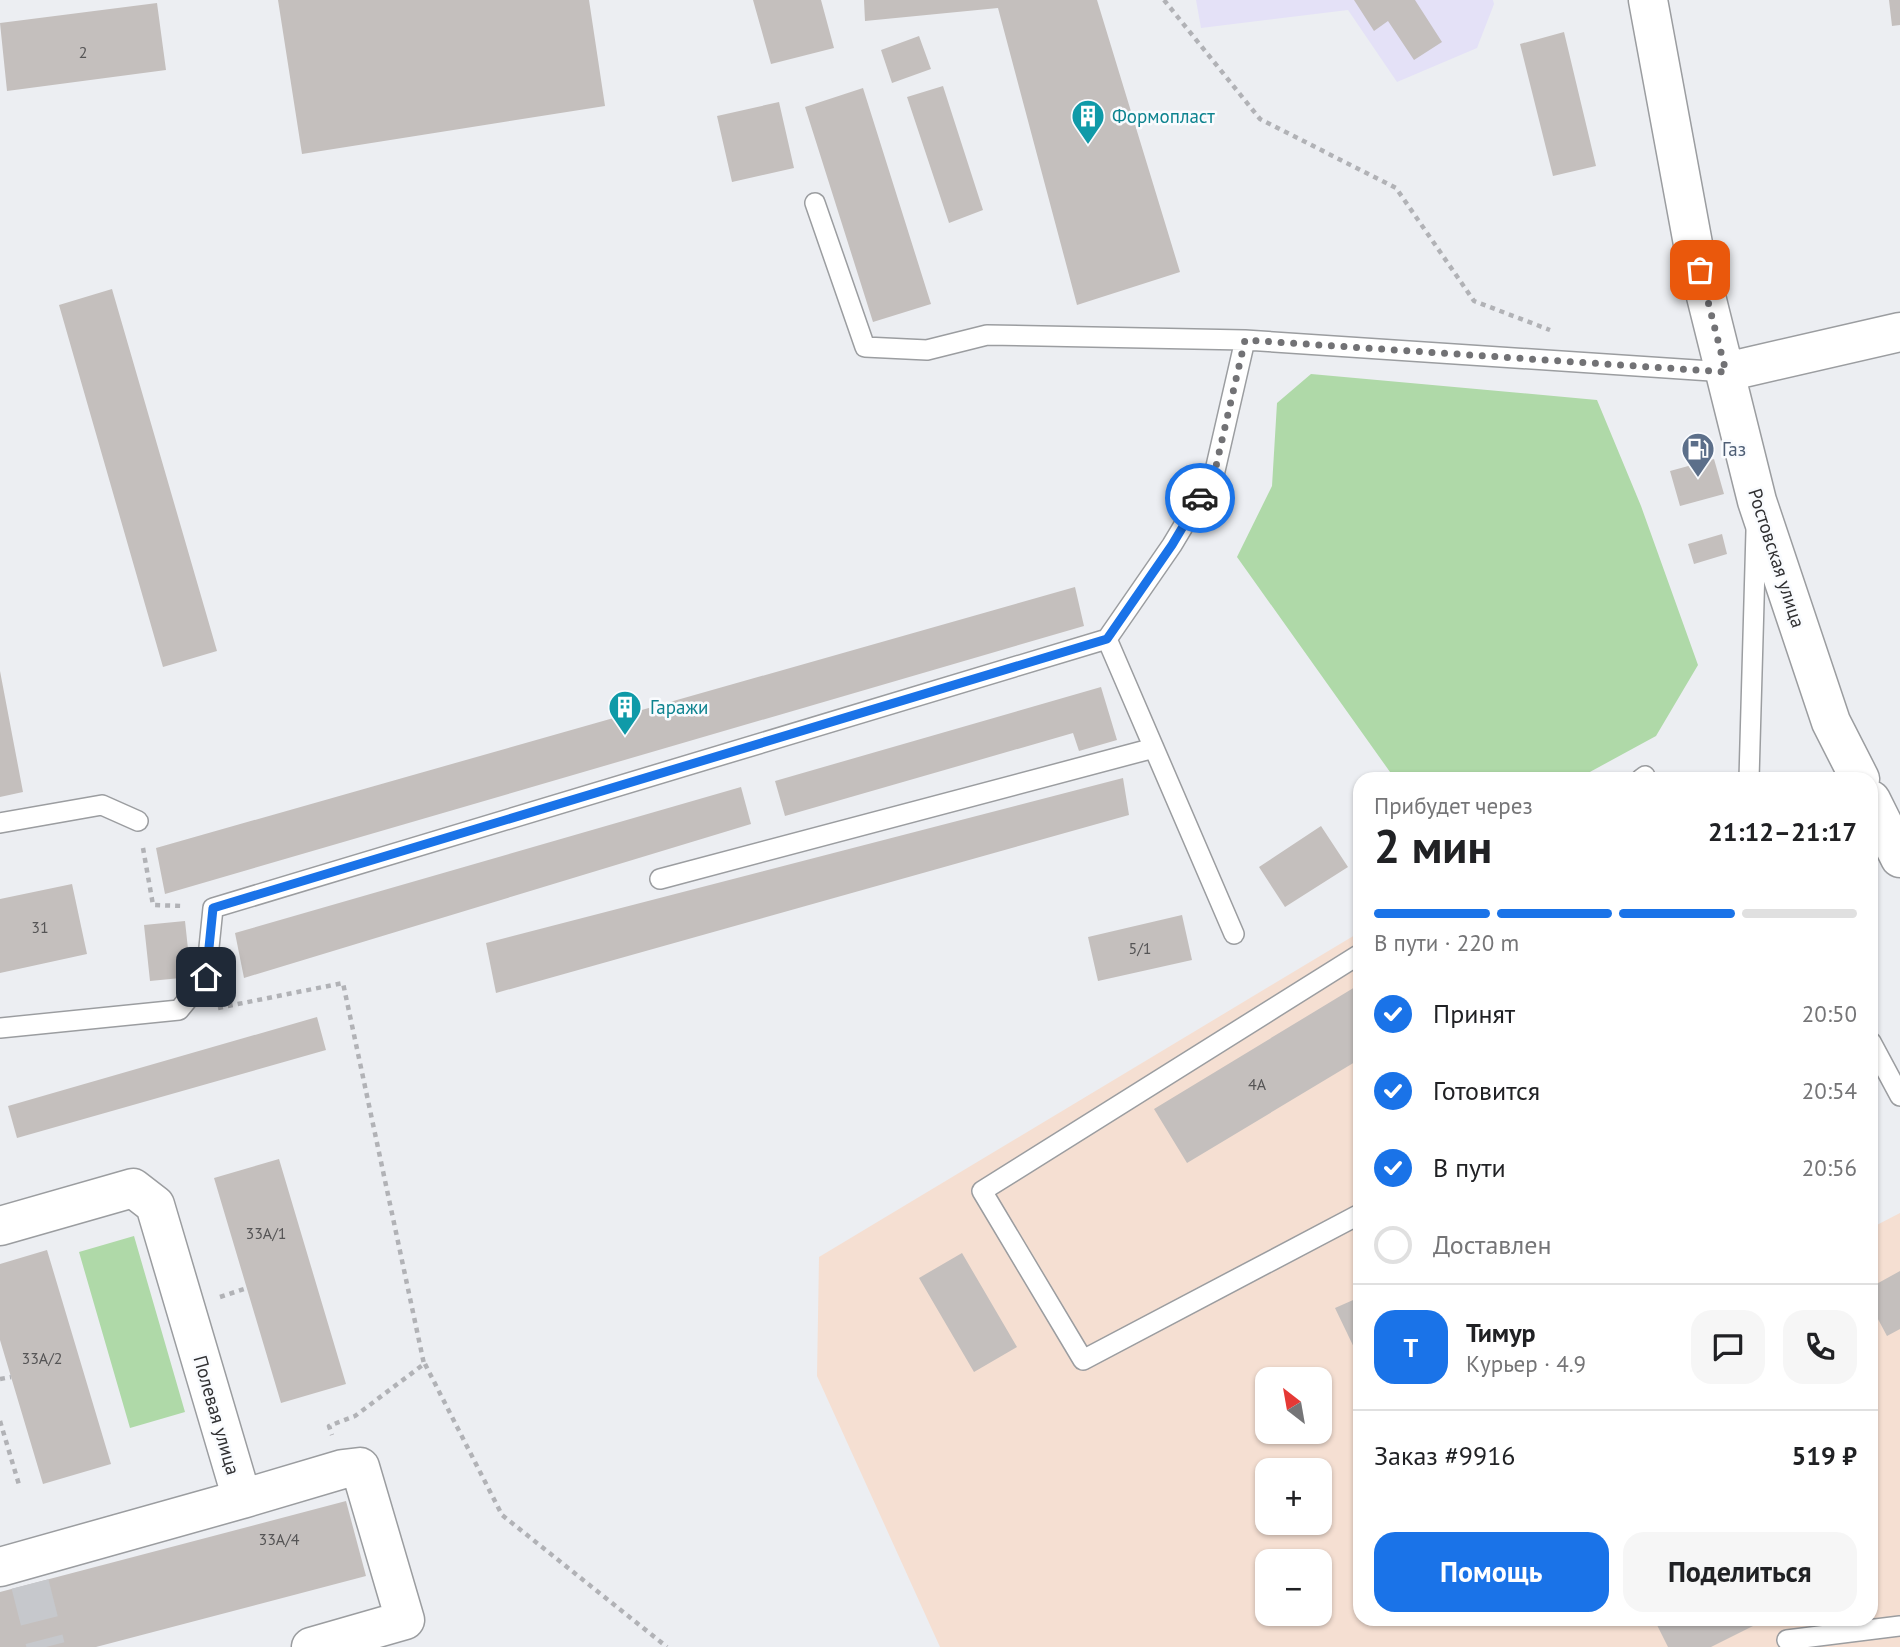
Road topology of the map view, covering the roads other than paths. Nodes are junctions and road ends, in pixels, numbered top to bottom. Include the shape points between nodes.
1 (1648, 0) edge
2 (815, 203) dead end
3 (1900, 332) edge
4 (1245, 340) junction
5 (1726, 372) junction
6 (1757, 501) junction
7 (1107, 639) junction
8 (1154, 748) junction
9 (1749, 772) edge
10 (1856, 772) edge
11 (1878, 814) edge
12 (138, 821) road end
13 (0, 823) edge
14 (1900, 858) edge
15 (660, 879) dead end
16 (1234, 934) dead end
17 (1353, 958) edge
18 (0, 1028) edge
19 (1878, 1055) edge
20 (1900, 1096) edge
21 (1353, 1218) edge
22 (0, 1226) edge
23 (242, 1499) junction
24 (18, 1570) edge
25 (1900, 1626) edge
26 (1787, 1640) dead end
27 (311, 1647) edge

1 - 5 street, Ростовская улица via 1693,244
2 - 4 lane via 865,347 927,350 987,335
3 - 5 street
4 - 5 lane
4 - 7 lane via 1214,475
5 - 6 street, Ростовская улица
6 - 9 lane
6 - 10 street, Ростовская улица via 1831,722
7 - 8 lane
7 - 18 lane via 213,908 206,977 179,1010
8 - 15 lane
8 - 16 lane
11 - 14 street
12 - 13 lane via 102,805
17 - 21 lane via 982,1191 1083,1360
19 - 20 lane
22 - 23 street, Полевая улица via 132,1188 155,1205
23 - 24 street
23 - 27 street, Полевая улица via 360,1467 405,1620
25 - 26 lane

